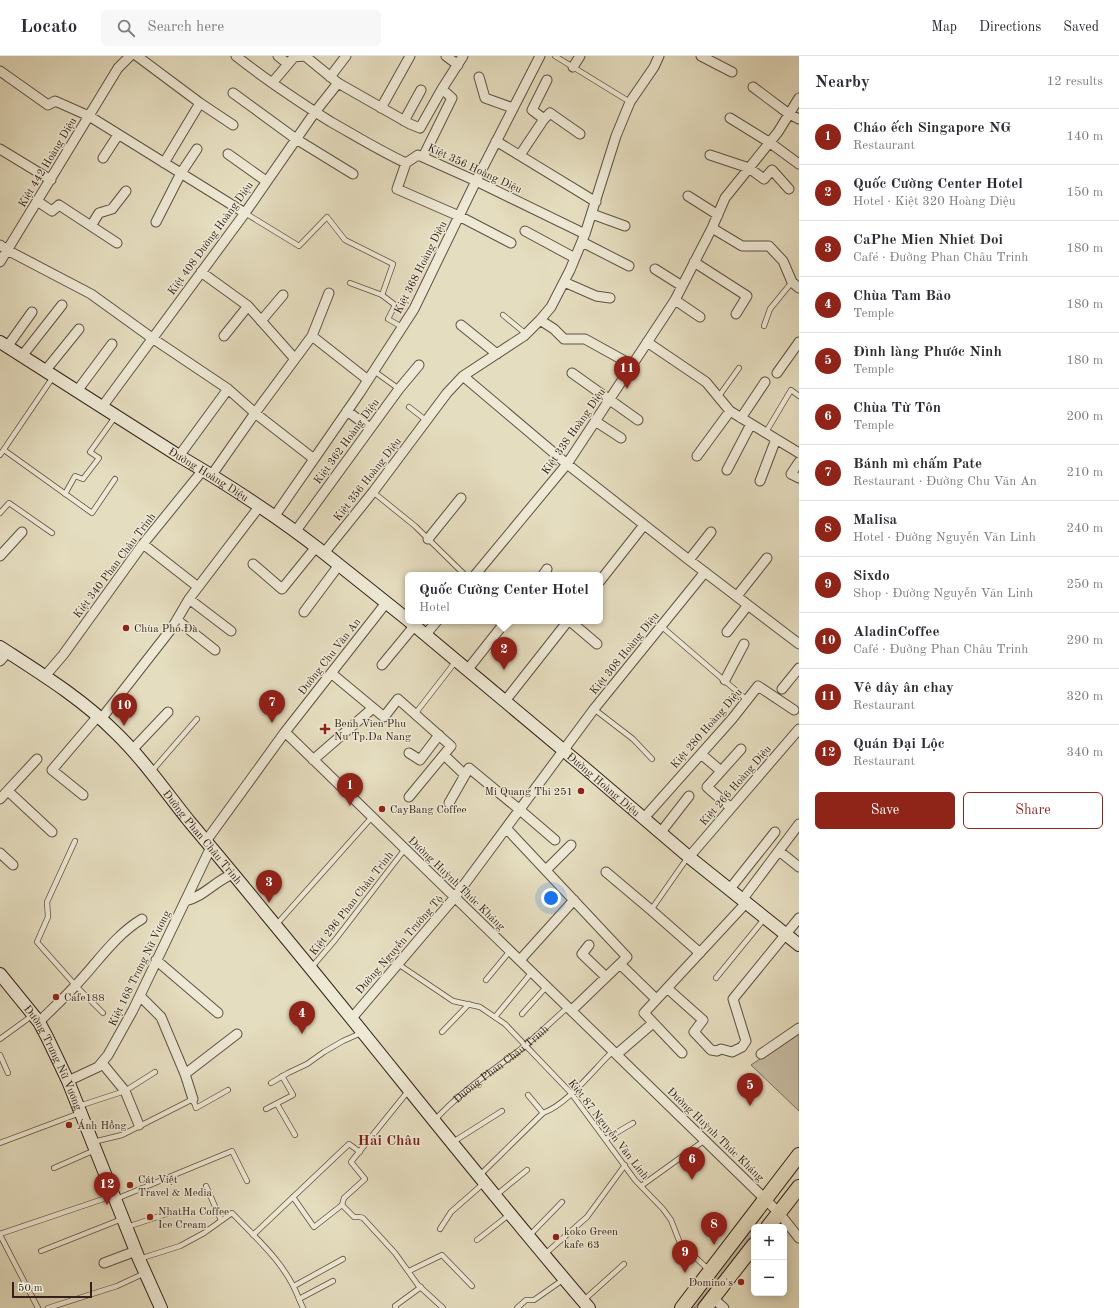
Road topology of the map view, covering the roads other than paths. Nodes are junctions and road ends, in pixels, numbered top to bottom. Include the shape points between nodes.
1 (130, 56) edge
2 (137, 56) edge
3 (236, 56) edge
4 (278, 56) edge
5 (305, 56) edge
6 (346, 56) edge
7 (410, 56) edge
8 (446, 56) edge
9 (464, 56) edge
10 (540, 56) edge
11 (555, 56) edge
12 (580, 56) edge
13 (659, 56) edge
14 (701, 56) edge
15 (288, 64) junction
16 (458, 65) junction
17 (573, 67) junction
18 (0, 71) edge
19 (732, 72) dead end
20 (330, 77) junction
21 (478, 77) dead end
22 (547, 80) dead end
23 (272, 83) junction
24 (338, 83) junction
25 (753, 87) dead end
26 (421, 90) dead end
27 (442, 90) junction
28 (233, 93) dead end
29 (799, 98) edge
30 (630, 102) junction
31 (200, 103) junction
32 (381, 108) junction
33 (513, 108) junction
34 (315, 112) junction
35 (789, 114) junction
36 (89, 116) junction
37 (730, 118) dead end
38 (544, 119) junction
39 (799, 119) edge
40 (404, 120) junction
41 (233, 125) dead end
42 (580, 134) dead end
43 (118, 135) junction
44 (296, 139) junction
45 (496, 141) junction
46 (769, 142) junction
47 (0, 149) edge
48 (197, 149) dead end
49 (228, 154) dead end
50 (520, 155) junction
51 (710, 156) dead end
52 (423, 157) junction
53 (103, 158) dead end
54 (164, 163) junction
55 (406, 163) junction
56 (799, 164) edge
57 (749, 168) junction
58 (181, 173) junction
59 (353, 174) dead end
60 (51, 180) junction
61 (266, 181) junction
62 (476, 181) junction
63 (789, 189) dead end
64 (126, 191) dead end
65 (688, 196) dead end
66 (37, 201) junction
67 (596, 202) junction
68 (245, 213) junction
69 (592, 214) junction
70 (718, 215) junction
71 (459, 216) junction
72 (156, 222) dead end
73 (91, 226) junction
74 (626, 226) dead end
75 (712, 228) junction
76 (525, 231) dead end
77 (584, 238) junction
78 (117, 243) dead end
79 (511, 243) dead end
80 (4, 248) edge
81 (575, 258) junction
82 (0, 262) edge
83 (694, 262) junction
84 (630, 266) dead end
85 (655, 269) dead end
86 (201, 272) junction
87 (564, 282) junction
88 (350, 284) dead end
89 (796, 285) edge
90 (682, 286) junction
91 (329, 293) dead end
92 (283, 295) dead end
93 (382, 295) junction
94 (610, 298) dead end
95 (675, 300) junction
96 (62, 305) dead end
97 (248, 306) junction
98 (32, 312) dead end
99 (736, 314) dead end
100 (503, 315) dead end
101 (700, 317) dead end
102 (540, 320) junction
103 (261, 321) junction
104 (461, 325) dead end
105 (764, 326) dead end
106 (402, 327) junction
107 (79, 329) dead end
108 (526, 334) junction
109 (224, 336) dead end
110 (312, 336) junction
111 (152, 338) junction
112 (647, 342) junction
113 (799, 342) edge
114 (4, 344) edge
115 (112, 344) dead end
116 (497, 354) junction
117 (22, 356) junction
118 (295, 359) junction
119 (420, 365) dead end
120 (632, 365) junction
121 (739, 368) dead end
122 (374, 371) junction
123 (572, 372) dead end
124 (777, 373) dead end
125 (50, 374) junction
126 (463, 376) junction
127 (368, 380) junction
128 (765, 382) dead end
129 (228, 389) junction
130 (399, 389) junction
131 (77, 391) junction
132 (719, 396) junction
133 (799, 396) edge
134 (609, 400) junction
135 (409, 406) dead end
136 (102, 407) junction
137 (347, 411) junction
138 (730, 411) junction
139 (255, 412) junction
140 (116, 416) junction
141 (741, 418) junction
142 (638, 420) dead end
143 (426, 421) junction
144 (595, 421) junction
145 (752, 424) junction
146 (370, 428) junction
147 (766, 432) junction
148 (621, 438) dead end
149 (776, 439) junction
150 (4, 450) junction
151 (799, 453) edge
152 (0, 455) edge
153 (179, 456) junction
154 (697, 456) dead end
155 (314, 459) junction
156 (799, 462) edge
157 (567, 464) junction
158 (726, 470) dead end
159 (207, 473) junction
160 (799, 478) edge
161 (115, 479) dead end
162 (760, 481) dead end
163 (373, 492) junction
164 (65, 494) junction
165 (462, 498) dead end
166 (259, 507) junction
167 (0, 513) edge
168 (274, 517) junction
169 (644, 525) junction
170 (22, 532) dead end
171 (295, 532) junction
172 (711, 532) dead end
173 (52, 533) dead end
174 (428, 539) junction
175 (143, 544) junction
176 (320, 550) junction
177 (0, 556) edge
178 (767, 558) dead end
179 (689, 560) junction
180 (253, 564) dead end
181 (339, 565) junction
182 (462, 572) edge
183 (477, 572) edge
184 (705, 572) junction
185 (603, 577) edge
186 (198, 587) junction
187 (737, 596) junction
188 (189, 600) junction
189 (386, 603) junction
190 (748, 605) junction
191 (304, 612) dead end
192 (405, 617) edge
193 (177, 620) junction
194 (410, 624) edge
195 (414, 624) edge
196 (434, 624) edge
197 (504, 624) edge
198 (567, 624) edge
199 (573, 624) edge
200 (661, 626) junction
201 (231, 631) dead end
202 (727, 632) dead end
203 (426, 634) junction
204 (597, 644) dead end
205 (744, 644) dead end
206 (799, 644) edge
207 (215, 650) dead end
208 (3, 653) edge
209 (457, 660) junction
210 (382, 666) dead end
211 (799, 668) edge
212 (468, 669) junction
213 (331, 673) junction
214 (45, 676) junction
215 (725, 680) junction
216 (782, 689) dead end
217 (747, 700) junction
218 (505, 701) junction
219 (373, 708) junction
220 (594, 709) junction
221 (794, 710) dead end
222 (168, 712) dead end
223 (415, 714) junction
224 (99, 718) junction
225 (197, 719) dead end
226 (285, 732) junction
227 (798, 733) edge
228 (439, 735) junction
229 (741, 749) dead end
230 (132, 750) junction
231 (564, 750) junction
232 (409, 753) dead end
233 (701, 754) junction
234 (444, 755) junction
235 (38, 759) dead end
236 (652, 759) dead end
237 (313, 760) junction
238 (152, 771) junction
239 (721, 771) junction
240 (465, 775) junction
241 (8, 791) junction
242 (83, 795) dead end
243 (689, 796) dead end
244 (409, 797) dead end
245 (0, 799) edge
246 (449, 803) dead end
247 (731, 808) junction
248 (520, 810) junction
249 (372, 817) junction
250 (644, 818) junction
251 (799, 824) edge
252 (506, 828) junction
253 (52, 832) dead end
254 (660, 832) junction
255 (774, 832) dead end
256 (555, 840) dead end
257 (75, 841) dead end
258 (209, 844) junction
259 (571, 845) dead end
260 (405, 849) junction
261 (779, 851) junction
262 (0, 853) edge
263 (689, 857) junction
264 (13, 865) dead end
265 (799, 867) edge
266 (546, 870) junction
267 (606, 872) dead end
268 (233, 874) junction
269 (729, 890) junction
270 (455, 897) junction
271 (574, 900) junction
272 (185, 901) junction
273 (744, 902) junction
274 (651, 910) junction
275 (764, 918) junction
276 (799, 918) edge
277 (142, 919) dead end
278 (276, 925) junction
279 (785, 934) junction
280 (589, 945) dead end
281 (799, 945) edge
282 (510, 951) junction
283 (700, 953) junction
284 (156, 960) junction
285 (520, 960) junction
286 (398, 964) junction
287 (620, 964) junction
288 (311, 968) junction
289 (532, 972) junction
290 (0, 974) edge
291 (606, 977) junction
292 (716, 978) dead end
293 (486, 980) dead end
294 (76, 986) junction
295 (546, 986) junction
296 (667, 988) junction
297 (140, 996) junction
298 (656, 1000) junction
299 (469, 1004) junction
300 (570, 1008) junction
301 (103, 1013) dead end
302 (218, 1013) dead end
303 (522, 1014) dead end
304 (495, 1017) junction
305 (352, 1018) junction
306 (36, 1019) junction
307 (653, 1023) junction
308 (799, 1028) edge
309 (363, 1032) junction
310 (442, 1032) dead end
311 (237, 1034) dead end
312 (0, 1039) edge
313 (526, 1045) junction
314 (615, 1052) junction
315 (682, 1053) dead end
316 (761, 1054) dead end
317 (0, 1055) edge
318 (102, 1063) junction
319 (154, 1072) dead end
320 (8, 1074) dead end
321 (185, 1074) junction
322 (282, 1076) junction
323 (68, 1081) junction
324 (271, 1083) dead end
325 (228, 1090) dead end
326 (409, 1090) junction
327 (125, 1091) junction
328 (571, 1093) junction
329 (528, 1095) dead end
330 (193, 1099) junction
331 (277, 1104) junction
332 (266, 1109) dead end
333 (79, 1110) junction
334 (502, 1111) dead end
335 (543, 1113) junction
336 (434, 1121) junction
337 (633, 1124) dead end
338 (139, 1125) junction
339 (295, 1135) dead end
340 (606, 1139) junction
341 (705, 1140) junction
342 (0, 1143) edge
343 (451, 1143) junction
344 (94, 1146) junction
345 (360, 1152) junction
346 (799, 1155) edge
347 (625, 1165) junction
348 (54, 1168) dead end
349 (526, 1170) dead end
350 (481, 1179) junction
351 (247, 1181) dead end
352 (206, 1186) dead end
353 (641, 1186) junction
354 (799, 1188) edge
355 (495, 1196) junction
356 (115, 1197) junction
357 (293, 1197) junction
358 (765, 1199) junction
359 (562, 1202) dead end
360 (342, 1205) junction
361 (172, 1212) dead end
362 (779, 1213) junction
363 (510, 1214) junction
364 (221, 1220) junction
365 (125, 1223) junction
366 (770, 1224) edge
367 (440, 1229) dead end
368 (0, 1234) edge
369 (253, 1235) junction
370 (528, 1237) junction
371 (799, 1238) edge
372 (477, 1240) dead end
373 (751, 1249) edge
374 (41, 1251) dead end
375 (138, 1255) junction
376 (544, 1255) junction
377 (343, 1259) dead end
378 (104, 1263) dead end
379 (624, 1264) dead end
380 (710, 1271) junction
381 (409, 1272) junction
382 (145, 1273) junction
383 (564, 1279) junction
384 (333, 1281) dead end
385 (294, 1286) junction
386 (472, 1286) dead end
387 (421, 1287) junction
388 (299, 1298) junction
389 (709, 1303) edge
390 (586, 1305) edge
391 (38, 1308) edge
392 (48, 1308) edge
393 (161, 1308) edge
394 (303, 1308) edge
395 (396, 1308) edge
396 (443, 1308) edge
397 (517, 1308) edge
398 (682, 1308) edge
399 (724, 1308) edge

1 - 36 street, Kiệt 442 Hoàng Diệu via 118,68
2 - 31 street
3 - 23 street
4 - 15 street
5 - 15 street via 294,57
5 - 20 street
6 - 20 street
7 - 32 street
8 - 16 street
9 - 16 street
10 - 33 street, Kiệt 368 Hoàng Diệu
11 - 17 lane
12 - 17 street
13 - 30 street, Kiệt 356 Hoàng Diệu
14 - 19 street
15 - 23 street
16 - 27 street
17 - 30 lane
18 - 36 street via 48,105 55,101
20 - 24 street
21 - 33 street via 485,98
22 - 38 street via 532,110
23 - 34 street
24 - 32 street
24 - 34 street, Kiệt 408 Đường Hoàng Diệu
25 - 35 street
26 - 40 street
27 - 40 street via 420,128
27 - 52 street via 452,98
28 - 44 street
29 - 35 street, Kiệt 338 Hoàng Diệu
30 - 67 street, Kiệt 356 Hoàng Diệu via 616,136
31 - 41 street
31 - 54 street
32 - 40 street
33 - 45 street, Kiệt 368 Hoàng Diệu
34 - 44 street, Kiệt 408 Đường Hoàng Diệu
34 - 55 street via 381,152
35 - 39 street
35 - 46 street, Kiệt 338 Hoàng Diệu
36 - 43 street
36 - 60 street, Kiệt 442 Hoàng Diệu
37 - 46 street
38 - 42 street via 550,113
38 - 50 street
43 - 53 street
43 - 54 street
44 - 59 street
44 - 61 street, Kiệt 408 Đường Hoàng Diệu
45 - 50 street
45 - 62 street, Kiệt 368 Hoàng Diệu
46 - 56 street
46 - 57 street, Kiệt 338 Hoàng Diệu
47 - 60 street
48 - 58 street
49 - 61 street
50 - 67 street
51 - 57 street
52 - 55 street, Kiệt 356 Hoàng Diệu via 418,155
52 - 62 street, Kiệt 356 Hoàng Diệu
54 - 58 street
55 - 71 street via 397,189
57 - 63 street via 764,179 772,170
57 - 70 street, Kiệt 338 Hoàng Diệu via 725,198
58 - 68 street
58 - 72 street
60 - 66 street, Kiệt 442 Hoàng Diệu
61 - 68 street, Kiệt 408 Đường Hoàng Diệu
62 - 71 street, Kiệt 368 Hoàng Diệu
62 - 77 street, Kiệt 356 Hoàng Diệu
64 - 73 street via 112,209 99,213
65 - 70 street
66 - 73 street via 52,212 59,205
66 - 80 street, Kiệt 442 Hoàng Diệu
67 - 69 street, Kiệt 356 Hoàng Diệu
68 - 86 street, Kiệt 408 Đường Hoàng Diệu
68 - 93 lane via 299,246 327,217 345,240 393,264
69 - 74 street
69 - 77 street, Kiệt 356 Hoàng Diệu
70 - 75 street, Kiệt 338 Hoàng Diệu
71 - 79 street
71 - 106 street, Kiệt 368 Hoàng Diệu via 414,309
73 - 78 street
75 - 83 street, Kiệt 338 Hoàng Diệu
75 - 89 street via 742,246 769,246 783,261
76 - 81 street
77 - 81 street, Kiệt 356 Hoàng Diệu
77 - 84 street
80 - 82 street, Kiệt 442 Hoàng Diệu
80 - 111 street via 91,294
81 - 87 street, Kiệt 356 Hoàng Diệu
83 - 90 street, Kiệt 338 Hoàng Diệu
83 - 99 street via 747,296
85 - 90 street
86 - 97 street
86 - 111 street, Kiệt 408 Đường Hoàng Diệu
87 - 94 street via 596,296
87 - 102 street, Kiệt 356 Hoàng Diệu via 551,307
88 - 93 lane
89 - 105 lane via 770,309
90 - 95 street, Kiệt 338 Hoàng Diệu
91 - 110 street, Kiệt 340 Phan Châu Trinh
92 - 103 street
93 - 106 lane via 395,305 388,319
95 - 101 street
95 - 112 street, Kiệt 338 Hoàng Diệu
96 - 117 street
97 - 103 street
97 - 109 street
98 - 114 street
100 - 108 lane
102 - 108 street, Kiệt 356 Hoàng Diệu
102 - 120 street via 564,339 585,339
103 - 118 street
104 - 116 street
106 - 122 street, Kiệt 368 Hoàng Diệu
107 - 125 street
108 - 116 street, Kiệt 356 Hoàng Diệu
110 - 118 street, Kiệt 340 Phan Châu Trinh
110 - 127 street
111 - 129 street
111 - 136 street, Kiệt 408 Đường Hoàng Diệu
112 - 120 street, Kiệt 338 Hoàng Diệu
112 - 132 street via 706,382
113 - 124 street
114 - 117 main road, Đường Hoàng Diệu
115 - 131 street
116 - 126 street, Kiệt 356 Hoàng Diệu
117 - 125 main road, Đường Hoàng Diệu
118 - 139 street, Kiệt 340 Phan Châu Trinh
119 - 130 street, Kiệt 362 Hoàng Diệu
120 - 134 street, Kiệt 338 Hoàng Diệu
121 - 132 lane
122 - 127 street, Kiệt 368 Hoàng Diệu
122 - 130 lane
123 - 134 street
125 - 131 main road, Đường Hoàng Diệu
125 - 150 lane
126 - 143 street, Kiệt 356 Hoàng Diệu
126 - 157 street
127 - 137 street, Kiệt 368 Hoàng Diệu
128 - 141 street
129 - 139 street
129 - 153 street
130 - 146 street, Kiệt 362 Hoàng Diệu
131 - 136 main road, Đường Hoàng Diệu
132 - 138 street
133 - 147 lane via 791,390
134 - 142 street
134 - 144 street, Kiệt 338 Hoàng Diệu
135 - 143 lane
136 - 140 main road, Đường Hoàng Diệu
137 - 146 street
137 - 155 street, Kiệt 368 Hoàng Diệu
138 - 141 street
138 - 154 street
139 - 155 street
139 - 159 street, Kiệt 340 Phan Châu Trinh
140 - 153 main road, Đường Hoàng Diệu
140 - 164 lane via 90,452 99,458 83,480 75,476
141 - 145 street
143 - 163 street, Kiệt 356 Hoàng Diệu
144 - 148 street
144 - 157 street, Kiệt 338 Hoàng Diệu
145 - 147 street
145 - 158 street
146 - 171 street, Kiệt 362 Hoàng Diệu
147 - 149 street
149 - 151 street
149 - 162 street
150 - 152 lane
150 - 164 lane
153 - 159 main road, Đường Hoàng Diệu
155 - 168 street, Kiệt 368 Hoàng Diệu
156 - 160 street via 791,474
157 - 169 street
157 - 183 street, Kiệt 338 Hoàng Diệu
159 - 166 main road, Đường Hoàng Diệu
159 - 175 street, Kiệt 340 Phan Châu Trinh
161 - 164 lane via 92,513
163 - 174 lane
163 - 176 street, Kiệt 356 Hoàng Diệu
165 - 174 street
166 - 168 main road, Đường Hoàng Diệu
166 - 186 street
167 - 173 lane via 9,503
168 - 171 main road, Đường Hoàng Diệu
169 - 179 street
169 - 185 street
170 - 177 street
171 - 176 main road, Đường Hoàng Diệu
172 - 179 street
174 - 182 lane
175 - 186 street
175 - 214 street, Kiệt 340 Phan Châu Trinh
176 - 180 street, Kiệt 356 Hoàng Diệu via 282,589
176 - 181 main road, Đường Hoàng Diệu
178 - 187 street
179 - 184 street
181 - 189 main road, Đường Hoàng Diệu
181 - 191 street
184 - 187 street
184 - 200 street, Kiệt 308 Hoàng Diệu
186 - 188 street
187 - 190 street
188 - 193 street
188 - 201 street
189 - 192 main road, Đường Hoàng Diệu
189 - 213 street, Đường Chu Văn An
190 - 202 street
190 - 206 street
193 - 207 street
193 - 224 street
194 - 210 street
195 - 203 main road, Đường Hoàng Diệu
196 - 203 street
197 - 212 street
198 - 218 street
199 - 204 street
200 - 215 lane
200 - 220 street, Kiệt 308 Hoàng Diệu
203 - 209 main road, Đường Hoàng Diệu
205 - 215 street
208 - 214 main road, Đường Phan Châu Trinh
209 - 212 main road, Đường Hoàng Diệu
209 - 223 lane
211 - 216 street
212 - 218 main road, Đường Hoàng Diệu
213 - 219 street
213 - 226 street, Đường Chu Văn An
214 - 224 main road, Đường Phan Châu Trinh
215 - 217 lane
217 - 221 street, Kiệt 280 Hoàng Diệu via 758,686
217 - 233 street, Kiệt 280 Hoàng Diệu
218 - 231 main road, Đường Hoàng Diệu
219 - 223 street via 384,716 398,699
219 - 237 street
220 - 231 street, Kiệt 308 Hoàng Diệu
220 - 236 lane via 633,739
222 - 230 street
223 - 228 street
224 - 230 main road, Đường Phan Châu Trinh
224 - 242 street via 52,770
225 - 238 lane
226 - 237 street, Đường Huỳnh Thúc Kháng
226 - 258 street, Đường Chu Văn An
227 - 247 street, Kiệt 266 Hoàng Diệu
228 - 232 street via 420,760
228 - 234 street via 451,746
229 - 239 street
230 - 238 main road, Đường Phan Châu Trinh
231 - 248 street, Đường Nguyễn Trường Tộ
231 - 250 main road, Đường Hoàng Diệu
233 - 239 street
233 - 250 street, Kiệt 280 Hoàng Diệu
234 - 240 street
234 - 244 street
235 - 241 street
237 - 249 street, Đường Huỳnh Thúc Kháng
238 - 258 main road, Đường Phan Châu Trinh
239 - 247 street via 708,787
240 - 246 street
240 - 248 street via 469,768
241 - 245 street
241 - 253 street
243 - 254 street
247 - 263 street, Kiệt 266 Hoàng Diệu
248 - 252 street, Đường Nguyễn Trường Tộ
248 - 256 street
249 - 260 street, Đường Huỳnh Thúc Kháng
249 - 278 lane
250 - 254 main road, Đường Hoàng Diệu
251 - 261 street
252 - 266 street
252 - 270 street, Đường Nguyễn Trường Tộ
254 - 263 main road, Đường Hoàng Diệu
255 - 269 street
257 - 294 lane via 47,902 48,917 37,942
258 - 268 main road, Đường Phan Châu Trinh
258 - 272 street, Kiệt 168 Trưng Nữ Vương
259 - 266 street
260 - 270 street, Đường Huỳnh Thúc Kháng
260 - 288 lane, Kiệt 296 Phan Châu Trinh
261 - 265 street
261 - 273 street
262 - 264 street
263 - 269 main road, Đường Hoàng Diệu
263 - 274 lane
266 - 271 street
267 - 274 street
268 - 272 street via 197,897
268 - 278 main road, Đường Phan Châu Trinh
269 - 273 main road, Đường Hoàng Diệu
270 - 282 street, Đường Huỳnh Thúc Kháng
270 - 286 street, Đường Nguyễn Trường Tộ
271 - 285 street
271 - 287 street via 627,957
272 - 284 street, Kiệt 168 Trưng Nữ Vương
273 - 275 main road, Đường Hoàng Diệu
273 - 283 street
274 - 283 street
275 - 279 main road, Đường Hoàng Diệu
275 - 292 lane
276 - 279 street
277 - 294 street via 115,942
278 - 288 main road, Đường Phan Châu Trinh
279 - 281 main road, Đường Hoàng Diệu
279 - 296 street via 733,999 746,1041 742,1047 732,1052 721,1048 717,1051 711,1050 694,1032 703,1020
280 - 291 street via 582,954
282 - 285 street, Đường Huỳnh Thúc Kháng
282 - 293 lane
283 - 296 street
284 - 297 street, Kiệt 168 Trưng Nữ Vương
284 - 302 street
285 - 289 street, Đường Huỳnh Thúc Kháng
286 - 299 lane, Kiệt 87 Nguyễn Văn Linh via 453,1001
286 - 305 street, Đường Nguyễn Trường Tộ
287 - 291 street
287 - 298 street
288 - 305 main road, Đường Phan Châu Trinh
289 - 295 street, Đường Huỳnh Thúc Kháng
289 - 304 lane
290 - 306 main road, Đường Trưng Nữ Vương
291 - 300 street
294 - 301 lane
294 - 306 street
295 - 300 street, Đường Huỳnh Thúc Kháng
295 - 303 lane
296 - 298 street
297 - 318 street, Kiệt 168 Trưng Nữ Vương
297 - 321 street via 160,1017
298 - 307 street via 644,1014
299 - 304 lane, Kiệt 87 Nguyễn Văn Linh via 480,1007
299 - 310 lane
300 - 313 lane, Đường Phan Châu Trinh
300 - 314 street, Đường Huỳnh Thúc Kháng
304 - 313 lane, Kiệt 87 Nguyễn Văn Linh
305 - 309 main road, Đường Phan Châu Trinh
306 - 312 lane
306 - 323 main road, Đường Trưng Nữ Vương
307 - 314 street
307 - 315 street
308 - 316 street
309 - 322 lane
309 - 326 main road, Đường Phan Châu Trinh
311 - 321 street
313 - 328 lane, Kiệt 87 Nguyễn Văn Linh
313 - 336 lane, Đường Phan Châu Trinh via 476,1082
314 - 328 lane
314 - 341 street, Đường Huỳnh Thúc Kháng
317 - 320 lane
318 - 323 street, Kiệt 168 Trưng Nữ Vương
318 - 327 street
319 - 327 lane
321 - 330 street
322 - 324 lane
322 - 331 lane via 293,1095
323 - 333 main road, Đường Trưng Nữ Vương
325 - 330 lane via 196,1108
326 - 336 main road, Đường Phan Châu Trinh
326 - 345 lane
327 - 333 lane
327 - 338 street
328 - 335 lane via 554,1108
328 - 340 lane, Kiệt 87 Nguyễn Văn Linh
329 - 335 lane
330 - 338 lane
331 - 332 lane
331 - 339 lane
333 - 342 lane
333 - 344 main road, Đường Trưng Nữ Vương
334 - 343 lane
335 - 350 lane
336 - 343 main road, Đường Phan Châu Trinh
337 - 340 lane
338 - 344 lane
340 - 347 lane, Kiệt 87 Nguyễn Văn Linh
341 - 353 lane
341 - 358 street, Đường Huỳnh Thúc Kháng
343 - 350 main road, Đường Phan Châu Trinh
344 - 348 lane
344 - 356 main road, Đường Trưng Nữ Vương
345 - 357 lane via 349,1144
345 - 360 lane via 352,1162 365,1179 344,1198
346 - 358 main road
347 - 353 lane, Kiệt 87 Nguyễn Văn Linh
347 - 376 lane via 587,1217
349 - 355 lane
350 - 355 main road, Đường Phan Châu Trinh
350 - 367 lane via 451,1212
351 - 356 lane via 232,1151
352 - 364 lane
353 - 380 lane, Kiệt 87 Nguyễn Văn Linh via 671,1220 680,1243
354 - 362 main road
355 - 363 main road, Đường Phan Châu Trinh
356 - 365 main road, Đường Trưng Nữ Vương
356 - 368 lane
357 - 360 lane via 314,1227
357 - 369 lane
358 - 362 street, Đường Huỳnh Thúc Kháng
358 - 380 main road
359 - 370 lane
360 - 381 lane via 354,1217 363,1218 396,1253
361 - 365 lane
362 - 366 main road
362 - 371 street, Đường Huỳnh Thúc Kháng
363 - 370 main road, Đường Phan Châu Trinh
363 - 372 lane
364 - 369 lane via 232,1213
364 - 375 lane via 180,1246
365 - 374 lane
365 - 375 main road, Đường Trưng Nữ Vương
368 - 391 lane
369 - 385 lane via 281,1264
370 - 376 main road, Đường Phan Châu Trinh
373 - 389 main road
375 - 378 street
375 - 382 main road, Đường Trưng Nữ Vương
376 - 383 main road, Đường Phan Châu Trinh
377 - 385 lane
379 - 390 lane
380 - 398 main road
381 - 386 lane via 442,1255
381 - 387 lane
382 - 392 lane via 117,1286
382 - 393 main road, Đường Trưng Nữ Vương
383 - 390 main road, Đường Phan Châu Trinh
383 - 397 lane via 534,1300 526,1300
384 - 388 lane
385 - 388 lane
387 - 395 lane via 395,1306
387 - 396 lane
388 - 394 lane
389 - 399 street

